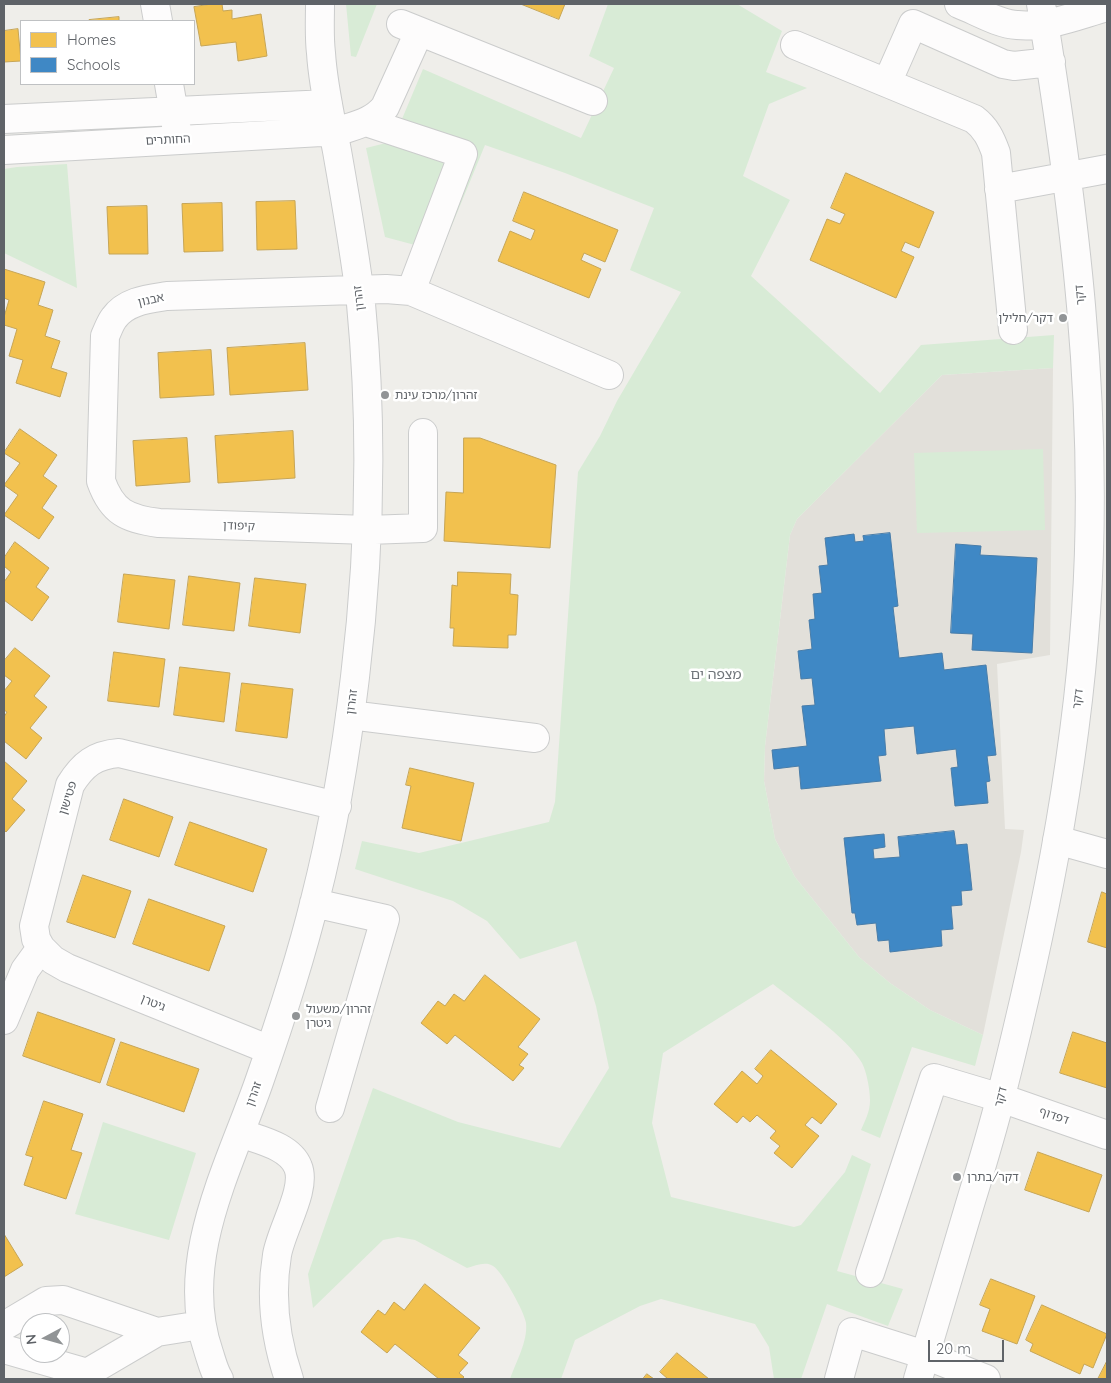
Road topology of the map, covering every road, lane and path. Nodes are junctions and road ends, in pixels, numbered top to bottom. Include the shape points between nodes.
1 (155, 4) edge
2 (320, 4) edge
3 (959, 4) edge
4 (1107, 7) edge
5 (1042, 14) edge
6 (158, 20) edge
7 (795, 46) dead end
8 (1051, 62) junction
9 (887, 83) junction
10 (169, 85) edge
11 (593, 101) dead end
12 (328, 104) junction
13 (174, 112) junction
14 (4, 119) edge
15 (366, 122) junction
16 (333, 131) junction
17 (178, 139) junction
18 (4, 150) edge
19 (1107, 169) edge
20 (1068, 177) junction
21 (999, 189) junction
22 (358, 289) junction
23 (410, 291) junction
24 (1013, 330) dead end
25 (608, 375) dead end
26 (1097, 391) edge
27 (423, 433) dead end
28 (114, 508) joint
29 (368, 530) junction
30 (1097, 612) edge
31 (350, 715) junction
32 (535, 738) dead end
33 (337, 806) junction
34 (1057, 840) junction
35 (1107, 854) edge
36 (314, 903) junction
37 (42, 948) junction
38 (4, 1020) edge
39 (270, 1050) junction
40 (1001, 1098) junction
41 (330, 1108) dead end
42 (240, 1133) junction
43 (1107, 1135) edge
44 (870, 1273) dead end
45 (201, 1325) junction
46 (4, 1326) edge
47 (157, 1332) junction
48 (4, 1349) edge
49 (922, 1367) edge
50 (219, 1379) edge
51 (289, 1379) edge
52 (839, 1379) edge
53 (986, 1379) edge

1 - 6 street
2 - 12 street, זהרון via 321,54
3 - 5 street via 1016,25
4 - 5 street
5 - 8 street, דקר
7 - 9 street
8 - 9 street via 1003,64 913,24
8 - 20 street, דקר
9 - 21 street via 981,124 996,153
10 - 13 street
11 - 15 street via 410,28 385,107 378,116
12 - 13 street
12 - 16 street, זהרון
13 - 14 street
13 - 17 street
15 - 16 street, החותרים
15 - 23 street via 462,154
16 - 17 street, החותרים
16 - 22 street, זהרון
17 - 18 street, החותרים
19 - 20 street
20 - 21 street
20 - 26 street, דקר via 1079,280
21 - 24 street
22 - 23 street, אבנון
22 - 28 street, אבנון via 167,296 127,306 113,318 106,336 104,357 101,481
22 - 29 street, זהרון via 368,387
23 - 25 street, אבנון
26 - 30 street, דקר via 1090,487
27 - 29 street, קיפודן via 424,528
28 - 29 street, קיפודן via 145,522
29 - 31 street, זהרון via 361,630
30 - 34 street, דקר
31 - 32 street
31 - 33 street, זהרון
33 - 36 street, זהרון
33 - 37 street, פטישון via 119,753 94,759 78,771 70,785 34,926 36,939
34 - 35 street
34 - 40 street, דקר
36 - 39 street, זהרון
36 - 41 street via 385,920
37 - 38 street via 25,970
37 - 39 street, גיטרן via 67,968
39 - 42 street, זהרון
40 - 43 street, דפדוף
40 - 44 street, דפדוף via 934,1078
40 - 49 street, דקר
42 - 45 street, זהרון via 216,1197 202,1248 198,1294
42 - 51 street via 281,1149 298,1165 301,1176 300,1189 277,1252 274,1275 275,1320
45 - 47 street
45 - 50 street, זהרון
46 - 47 street via 46,1301 63,1300
47 - 48 street via 87,1374
49 - 52 street via 852,1332
49 - 53 street

